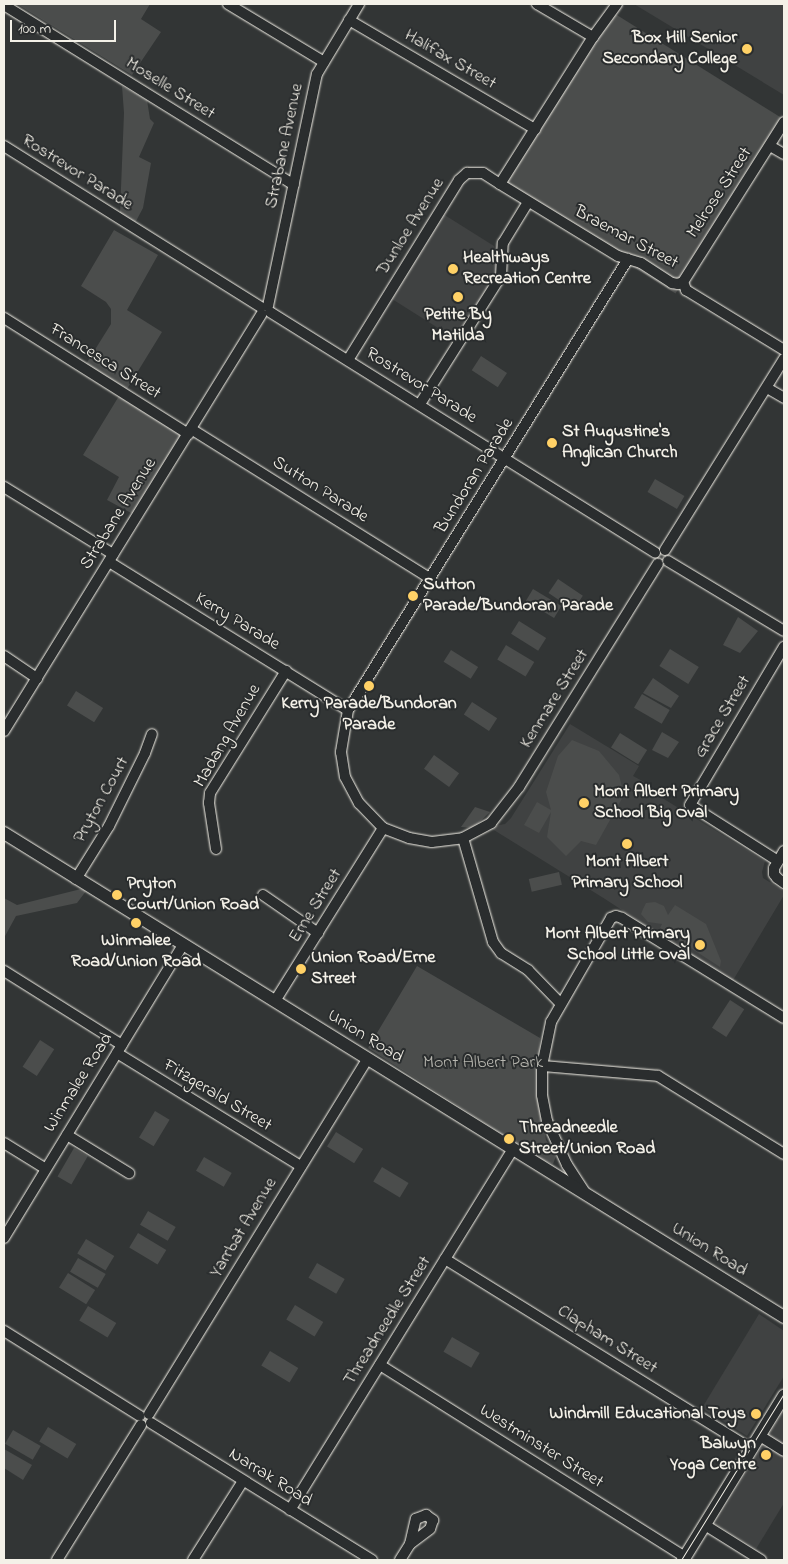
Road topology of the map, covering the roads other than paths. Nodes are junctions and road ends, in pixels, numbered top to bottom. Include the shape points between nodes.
1 (228, 4) edge
2 (359, 4) edge
3 (537, 4) edge
4 (617, 4) edge
5 (4, 5) edge
6 (349, 20) junction
7 (593, 37) junction
8 (324, 62) junction
9 (784, 122) edge
10 (535, 129) junction
11 (4, 146) edge
12 (770, 146) junction
13 (784, 154) edge
14 (500, 184) junction
15 (294, 185) junction
16 (528, 202) junction
17 (628, 259) junction
18 (682, 282) junction
19 (265, 310) junction
20 (4, 318) edge
21 (784, 350) edge
22 (784, 359) edge
23 (348, 360) junction
24 (767, 388) junction
25 (784, 398) edge
26 (420, 404) junction
27 (190, 431) junction
28 (504, 459) junction
29 (4, 487) edge
30 (662, 557) junction
31 (111, 558) junction
32 (431, 579) junction
33 (784, 631) edge
34 (784, 647) edge
35 (4, 656) edge
36 (286, 671) junction
37 (37, 678) junction
38 (348, 710) junction
39 (4, 731) edge
40 (152, 734) dead end
41 (383, 828) junction
42 (4, 833) edge
43 (464, 838) junction
44 (216, 849) dead end
45 (784, 851) edge
46 (778, 860) junction
47 (76, 879) junction
48 (784, 883) edge
49 (263, 896) dead end
50 (318, 933) junction
51 (183, 945) junction
52 (4, 972) edge
53 (275, 1001) junction
54 (560, 1003) junction
55 (784, 1018) edge
56 (119, 1049) junction
57 (367, 1059) junction
58 (542, 1066) junction
59 (67, 1135) junction
60 (4, 1143) edge
61 (513, 1149) junction
62 (560, 1152) junction
63 (784, 1154) edge
64 (301, 1166) junction
65 (543, 1168) junction
66 (46, 1169) junction
67 (128, 1173) dead end
68 (588, 1196) junction
69 (4, 1238) edge
70 (445, 1259) junction
71 (784, 1317) edge
72 (4, 1331) edge
73 (380, 1365) junction
74 (784, 1396) edge
75 (145, 1420) junction
76 (760, 1436) junction
77 (752, 1449) junction
78 (784, 1451) edge
79 (243, 1481) junction
80 (290, 1510) junction
81 (705, 1525) junction
82 (410, 1544) dead end
83 (684, 1559) edge
84 (57, 1560) edge
85 (194, 1560) edge
86 (372, 1560) edge
87 (400, 1560) edge
88 (761, 1560) edge

1 - 8 street
2 - 6 street, Strabane Avenue
3 - 7 street
4 - 7 street
5 - 15 street, Moselle Street
6 - 8 street, Strabane Avenue
6 - 10 street, Halifax Street
7 - 10 street
8 - 15 street, Strabane Avenue via 317,74
9 - 12 street, Melrose Street
10 - 14 street
11 - 19 street, Rostrevor Parade
12 - 13 street
12 - 18 street, Melrose Street
14 - 16 street, Braemar Street
14 - 23 street, Dunloe Avenue via 483,173 467,173 459,180
15 - 19 street, Strabane Avenue
16 - 17 street, Braemar Street
16 - 26 street via 501,248 501,276
17 - 18 street, Braemar Street via 672,282
17 - 28 street, Bundoran Parade
18 - 21 street, Braemar Street via 686,290
19 - 23 street, Rostrevor Parade
19 - 27 street, Strabane Avenue
20 - 27 street, Francesca Street
22 - 24 street, Kenmare Street
23 - 26 street, Rostrevor Parade
24 - 25 street
24 - 30 street, Kenmare Street
26 - 28 street, Rostrevor Parade
27 - 31 street, Strabane Avenue
27 - 32 street, Sutton Parade
28 - 30 street, Rostrevor Parade
28 - 32 street, Bundoran Parade
29 - 31 street, Kerry Parade
30 - 33 street, Rostrevor Parade
30 - 43 street, Kenmare Street via 519,787 491,822
31 - 36 street, Kerry Parade
31 - 37 street, Strabane Avenue
32 - 38 street, Bundoran Parade
34 - 46 street, Grace Street via 690,805
35 - 37 street
36 - 38 street, Kerry Parade
36 - 44 street, Madang Avenue via 210,793
37 - 39 street, Strabane Avenue
38 - 41 street via 341,752 345,777 355,798
40 - 47 street, Pryton Court via 110,826
41 - 43 street via 432,842
41 - 50 street, Erne Street
42 - 47 main road, Union Road
43 - 54 street via 493,942 501,953 528,970
45 - 46 street
46 - 48 street via 774,874
47 - 51 main road, Union Road
49 - 50 street
50 - 53 street, Erne Street
51 - 53 main road, Union Road
51 - 56 street, Winmalee Road
52 - 56 street, Fitzgerald Street
53 - 57 main road, Union Road
54 - 55 street via 611,918 616,916
54 - 58 street via 551,1022
56 - 59 street, Winmalee Road
56 - 64 street, Fitzgerald Street
57 - 61 main road, Union Road
57 - 64 street, Yarrbat Avenue
58 - 62 street via 542,1094 547,1121
58 - 63 street via 658,1076
59 - 66 street, Winmalee Road
59 - 67 street
60 - 66 street
61 - 65 main road, Union Road
61 - 70 street, Threadneedle Street
62 - 65 street via 560,1160 556,1164
62 - 68 street
64 - 75 street, Yarrbat Avenue
65 - 68 main road, Union Road
66 - 69 street, Winmalee Road
68 - 71 main road, Union Road
70 - 73 street, Threadneedle Street
70 - 77 street, Clapham Street
72 - 75 street, Narrak Road
73 - 80 street, Threadneedle Street
73 - 83 street, Westminster Street
74 - 76 main road
75 - 79 street, Narrak Road
75 - 84 street, Yarrbat Avenue
76 - 77 main road
76 - 78 street
77 - 81 main road
79 - 80 street, Narrak Road
79 - 85 street
80 - 86 street, Narrak Road
81 - 83 main road
81 - 88 street
82 - 87 street

